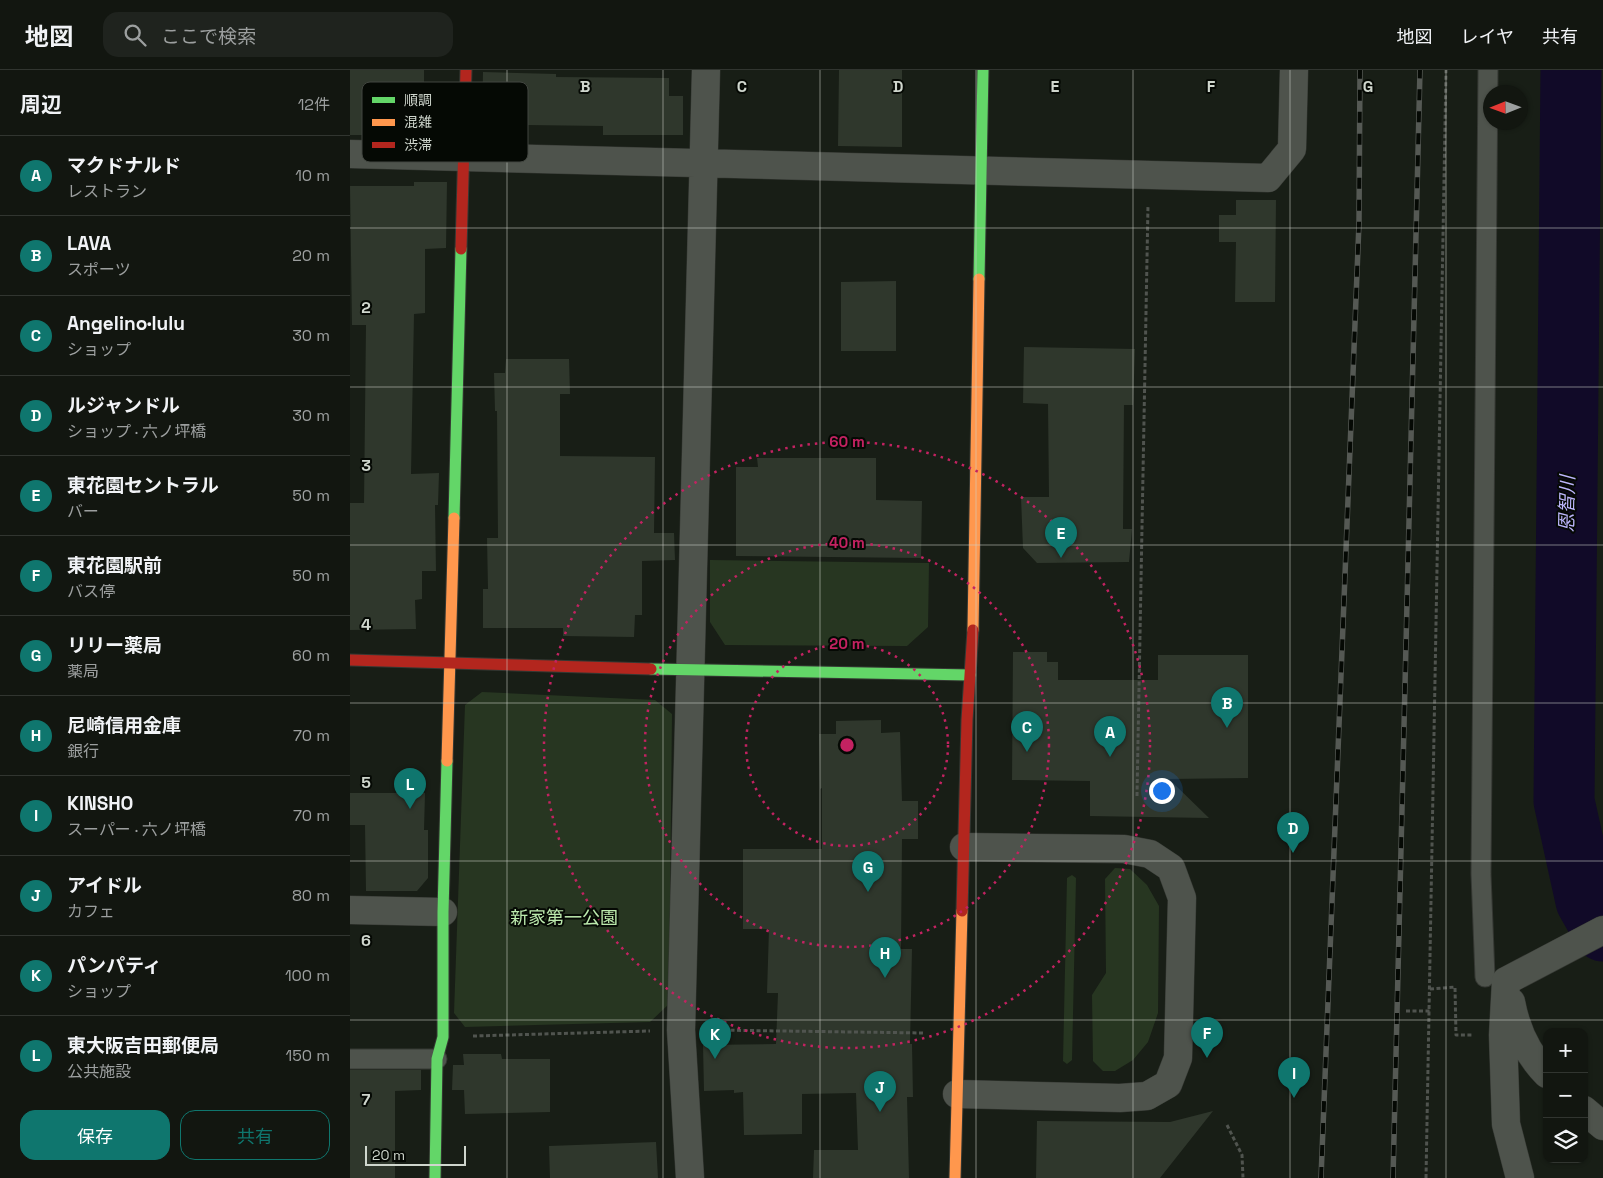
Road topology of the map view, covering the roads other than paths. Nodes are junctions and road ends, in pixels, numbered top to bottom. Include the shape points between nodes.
1 (706, 70) edge
2 (983, 70) edge
3 (1294, 70) edge
4 (1488, 70) edge
5 (528, 158) edge
6 (464, 162) edge
7 (704, 164) junction
8 (981, 172) junction
9 (350, 660) edge
10 (451, 664) junction
11 (692, 670) junction
12 (970, 675) junction
13 (964, 847) junction
14 (350, 910) edge
15 (443, 912) junction
16 (1603, 930) edge
17 (1496, 979) junction
18 (350, 1059) edge
19 (436, 1059) junction
20 (1546, 1073) edge
21 (957, 1094) junction
22 (435, 1178) edge
23 (690, 1178) edge
24 (955, 1178) edge
25 (1520, 1178) edge

1 - 7 street
2 - 8 street
3 - 8 street via 1292,149 1268,178
4 - 17 lane via 1481,864
5 - 7 street
6 - 10 street
7 - 8 street
7 - 11 street
8 - 12 street
9 - 10 street
10 - 11 street
10 - 15 street
11 - 12 street
11 - 23 street via 681,1030
12 - 13 street
13 - 21 street
13 - 21 street via 1124,848 1150,854 1171,868 1182,898 1178,1058 1168,1084 1147,1096 1082,1099
14 - 15 street
15 - 19 street via 443,1037
16 - 17 street
17 - 20 street via 1533,1061
17 - 25 street via 1503,1035 1506,1124
18 - 19 lane
19 - 22 street
21 - 24 street

